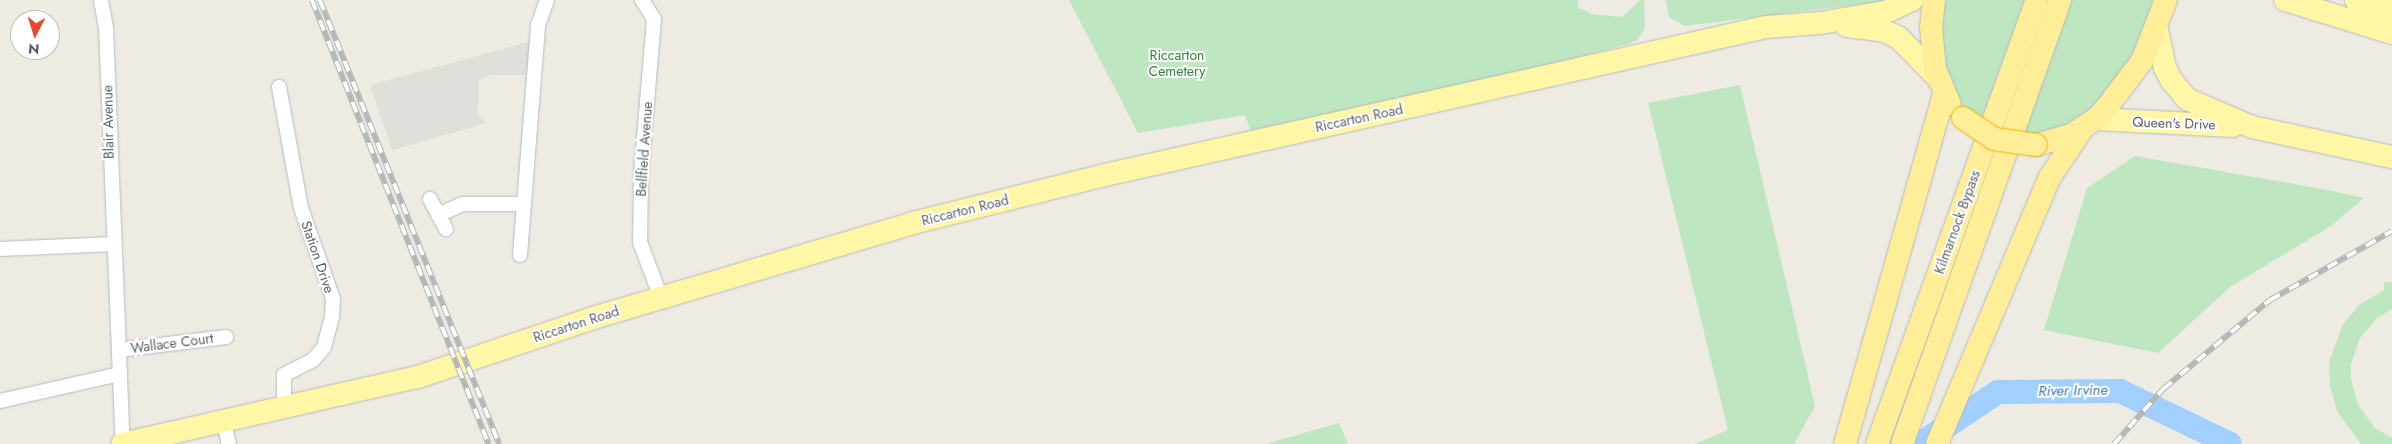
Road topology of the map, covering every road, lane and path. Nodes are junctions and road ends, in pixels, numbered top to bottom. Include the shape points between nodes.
1 (101, 0) edge
2 (548, 0) edge
3 (642, 0) edge
4 (1912, 0) edge
5 (1934, 0) edge
6 (2037, 0) edge
7 (2060, 0) edge
8 (2166, 0) edge
9 (2285, 0) edge
10 (2356, 0) edge
11 (2392, 12) edge
12 (1820, 23) junction
13 (2157, 30) junction
14 (2392, 33) edge
15 (1941, 85) junction
16 (279, 87) dead end
17 (2089, 123) junction
18 (2252, 126) junction
19 (2392, 157) edge
20 (430, 199) dead end
21 (524, 204) junction
22 (438, 215) junction
23 (446, 229) dead end
24 (114, 244) junction
25 (0, 249) edge
26 (520, 255) dead end
27 (661, 298) junction
28 (226, 337) dead end
29 (119, 350) junction
30 (120, 374) junction
31 (0, 401) edge
32 (284, 406) junction
33 (223, 420) junction
34 (122, 444) edge
35 (229, 444) edge
36 (1844, 444) edge
37 (1877, 444) edge
38 (1902, 444) edge
39 (1937, 444) edge

1 - 24 street, Blair Avenue via 106,28
2 - 21 street via 538,25
3 - 27 street, Bellfield Avenue via 654,19 641,174 640,242
4 - 12 main road, Riccarton Road via 1886,12
5 - 15 highway via 1931,28
6 - 37 highway, Kilmarnock Bypass
7 - 38 highway, Kilmarnock Bypass
8 - 13 highway
9 - 14 main road
10 - 11 main road
12 - 15 main road, Riccarton Road via 1882,30 1911,47
12 - 27 main road, Riccarton Road via 1766,28 1207,151 913,223
13 - 17 highway via 2130,80
13 - 18 main road, Queen's Drive via 2165,68 2179,91 2204,108
15 - 17 highway, bridge via 1963,118 1994,139 2036,146 2058,141
15 - 36 highway
16 - 32 street, Station Drive via 301,208 332,299 332,317 324,347 313,360 284,375
17 - 18 main road, Queen's Drive
17 - 39 highway via 2050,177
18 - 19 main road, Queen's Drive
20 - 22 street
21 - 22 street via 463,204
21 - 26 street
22 - 23 street
24 - 25 street
24 - 29 street, Blair Avenue
27 - 32 main road, Riccarton Road via 418,378
28 - 29 street, Wallace Court
29 - 30 street, Blair Avenue
30 - 31 street
30 - 34 street, Blair Avenue
32 - 33 main road, Riccarton Road
33 - 34 main road, Riccarton Road
33 - 35 street

